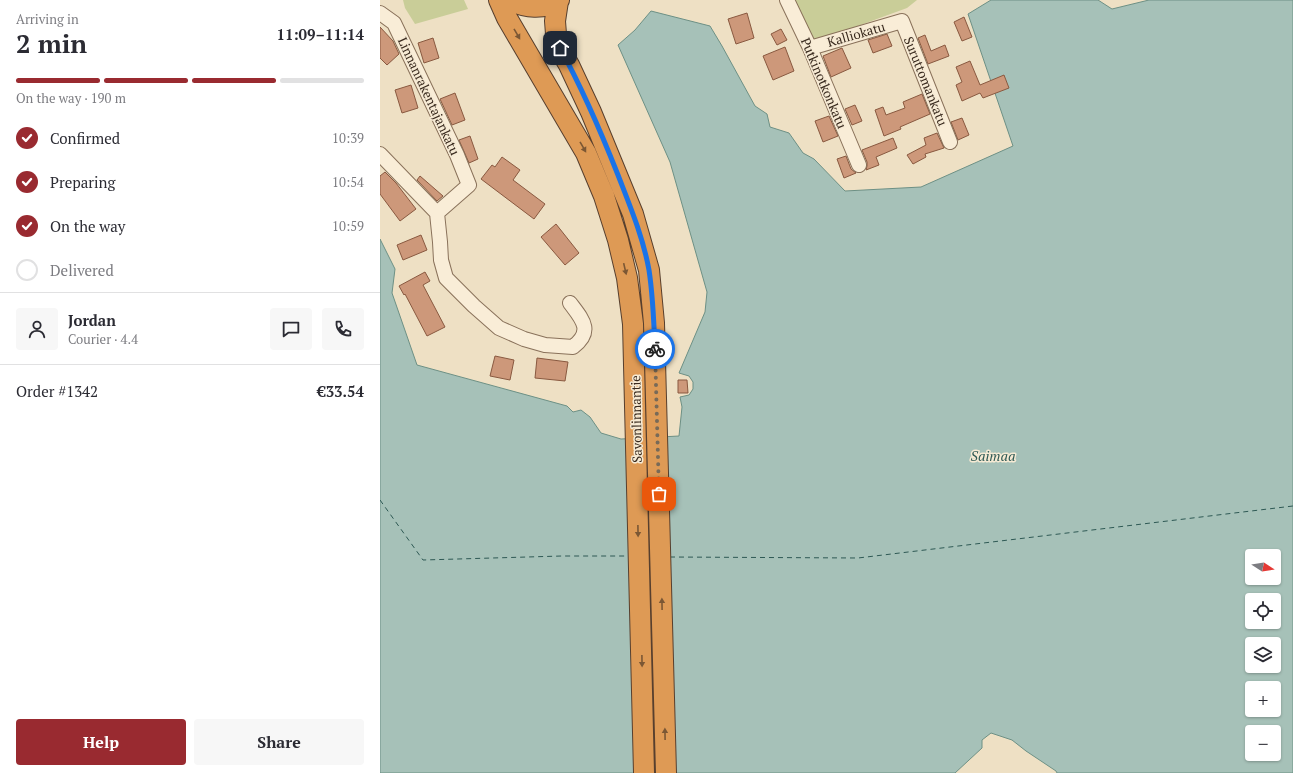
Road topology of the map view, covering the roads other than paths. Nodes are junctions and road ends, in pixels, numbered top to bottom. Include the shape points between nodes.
1 (499, 0) edge
2 (509, 0) edge
3 (787, 0) edge
4 (558, 1) edge
5 (380, 13) edge
6 (902, 21) joint
7 (810, 48) junction
8 (950, 142) dead end
9 (380, 154) edge
10 (860, 166) dead end
11 (437, 213) junction
12 (570, 303) dead end
13 (644, 773) edge
14 (666, 773) edge

1 -> 13 highway, Savonlinnantie via 586,153 604,196 627,278 633,324
2 - 4 highway via 529,7 541,7
3 - 7 street, Putkinotkonkatu
14 -> 4 highway, Savonlinnantie via 654,323 649,270 633,214 591,112 560,48 555,21
5 - 11 street, Linnanrakentajankatu via 394,23 469,185
6 - 7 street, Kalliokatu
6 - 8 street, Suruttomankatu
7 - 10 street, Putkinotkonkatu
9 - 11 street
11 - 12 street via 440,260 446,278 499,328 524,339 574,347 586,328

